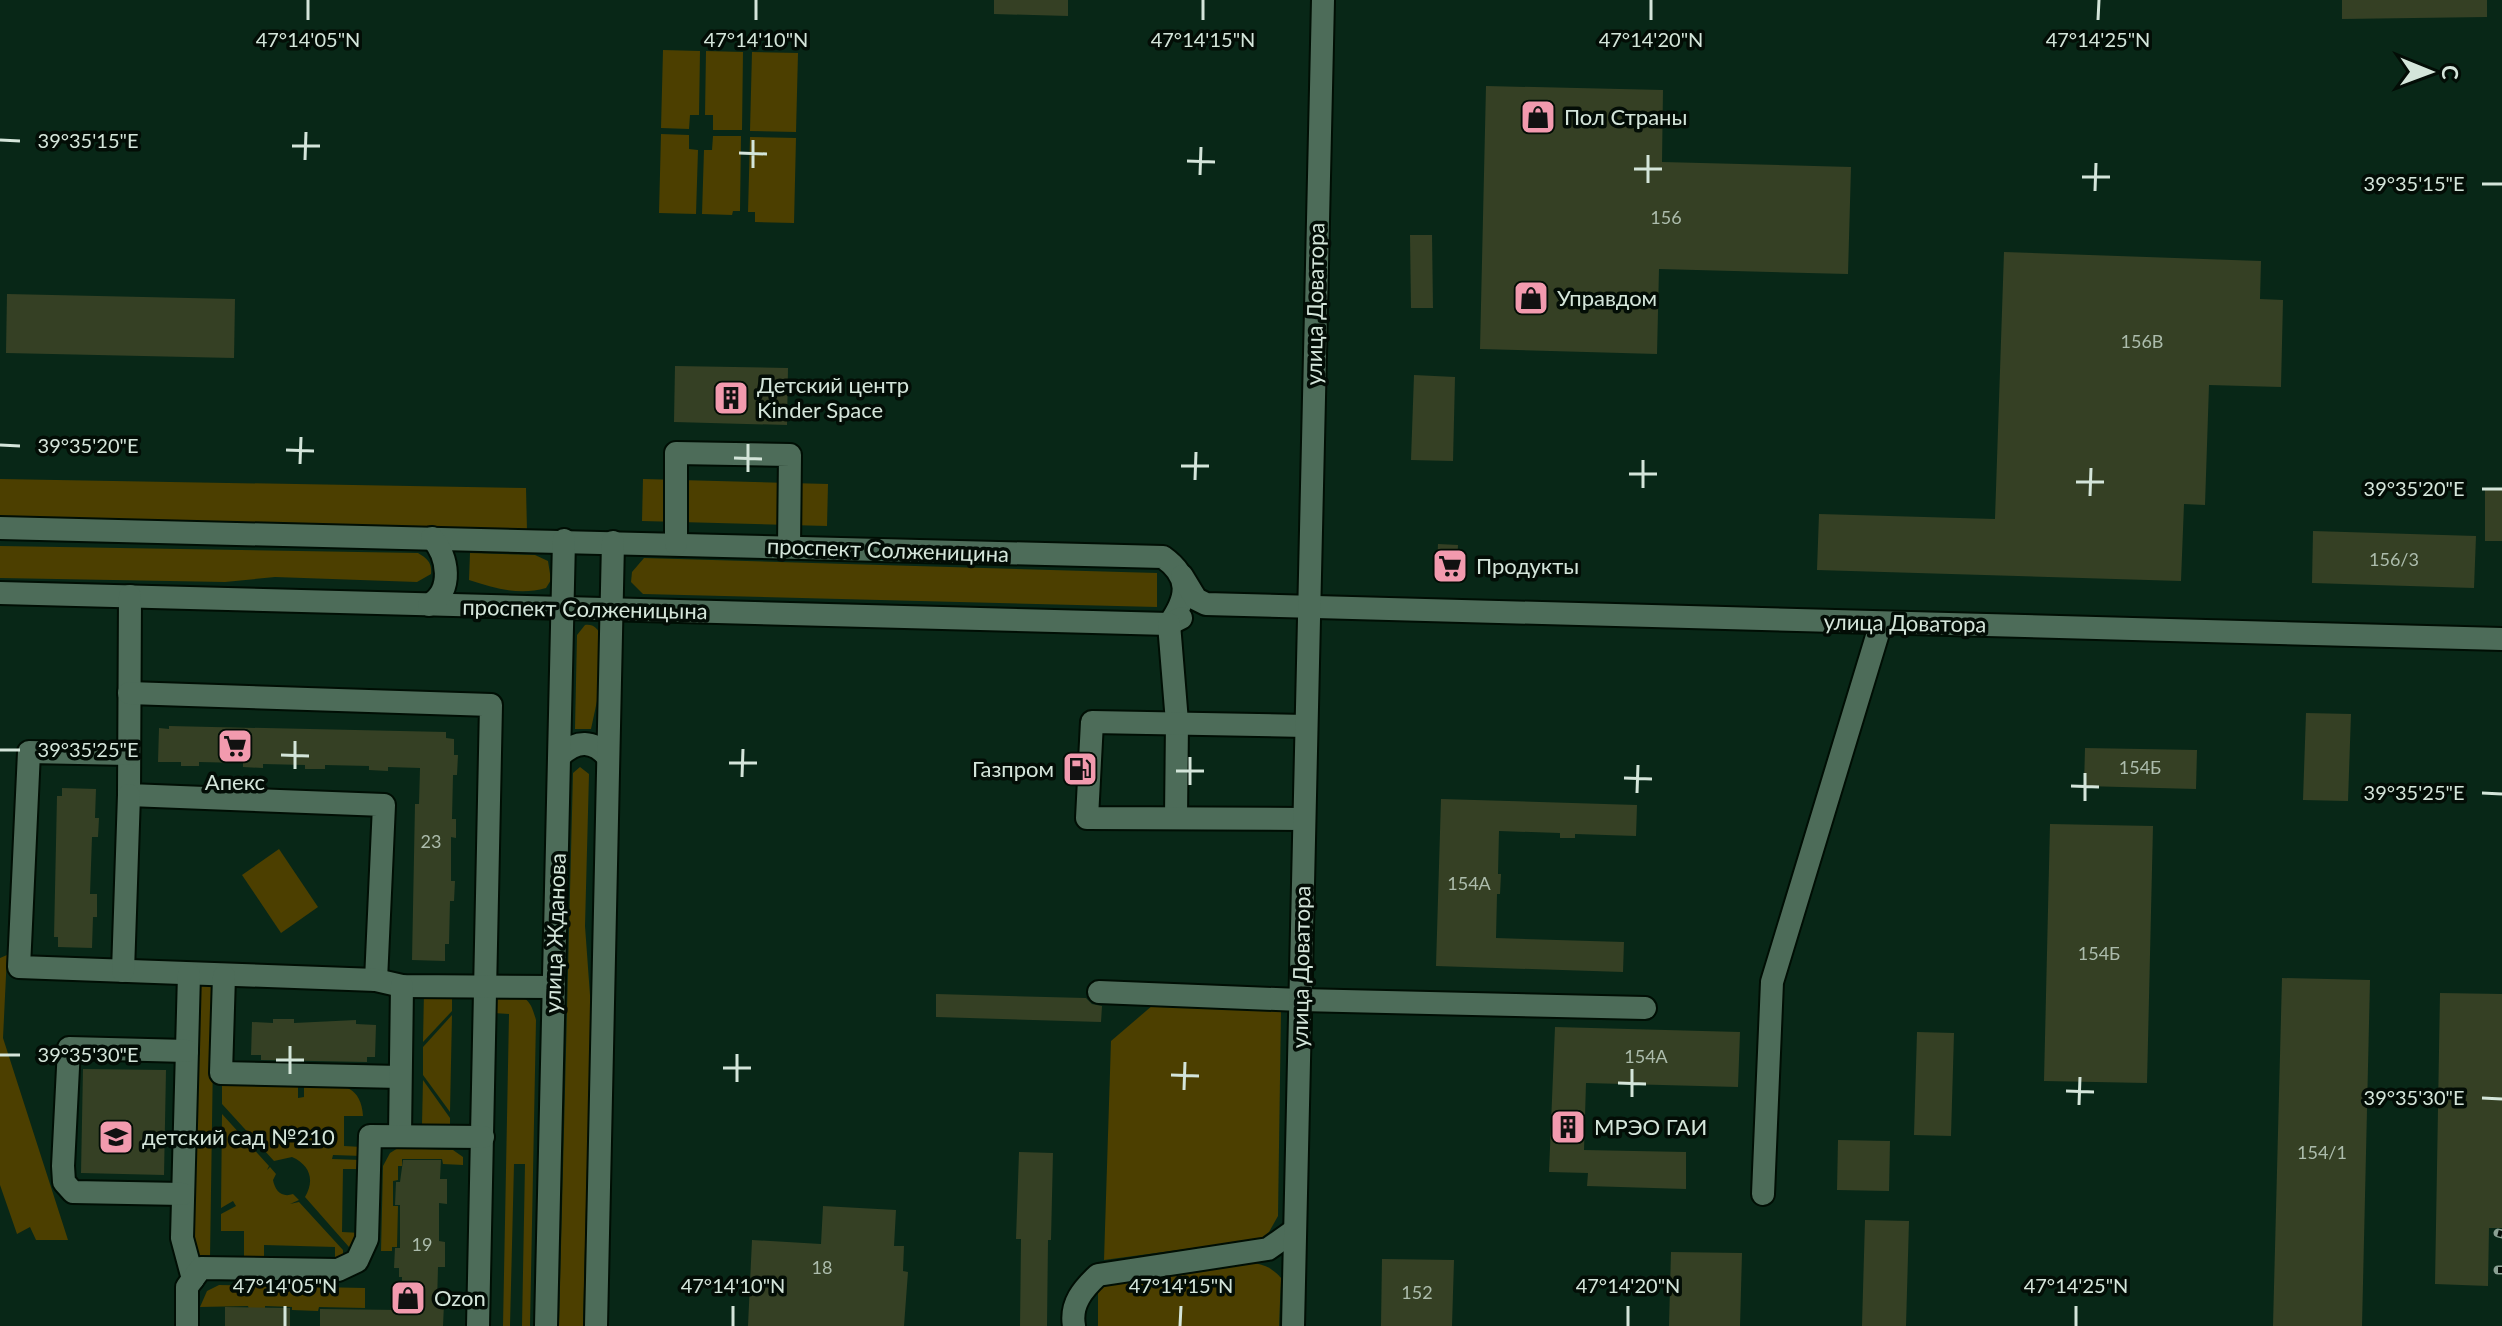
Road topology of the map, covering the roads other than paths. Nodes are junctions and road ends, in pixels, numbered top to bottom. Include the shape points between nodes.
1 (1323, 0) edge
2 (0, 528) edge
3 (432, 538) junction
4 (564, 540) junction
5 (613, 542) junction
6 (676, 544) junction
7 (789, 547) junction
8 (1182, 576) junction
9 (0, 593) edge
10 (130, 596) junction
11 (1206, 604) junction
12 (429, 605) junction
13 (1308, 609) junction
14 (563, 610) junction
15 (612, 611) junction
16 (1881, 623) junction
17 (1169, 624) junction
18 (2502, 639) edge
19 (129, 693) junction
20 (1177, 722) junction
21 (1306, 726) junction
22 (129, 754) junction
23 (561, 755) junction
24 (608, 757) junction
25 (129, 795) junction
26 (1176, 818) junction
27 (1304, 819) junction
28 (123, 971) junction
29 (189, 974) junction
30 (224, 976) junction
31 (376, 980) junction
32 (402, 986) junction
33 (553, 987) junction
34 (486, 988) junction
35 (1099, 992) dead end
36 (1300, 1000) junction
37 (1645, 1008) dead end
38 (187, 1051) junction
39 (400, 1077) junction
40 (400, 1136) junction
41 (483, 1137) junction
42 (183, 1194) junction
43 (1763, 1194) dead end
44 (1295, 1230) junction
45 (193, 1279) junction
46 (187, 1326) edge
47 (478, 1326) edge
48 (546, 1326) edge
49 (596, 1326) edge
50 (1074, 1326) edge
51 (1293, 1326) edge

1 - 13 street, улица Доватора
2 - 3 street
3 - 4 street
3 - 12 street via 446,572 441,593
4 - 5 street
4 - 14 street, улица Жданова
5 - 6 street, проспект Солженицина
5 - 15 street
6 - 7 street, проспект Солженицина
6 - 7 street via 676,453 790,455
7 - 8 street, проспект Солженицина via 1163,557
8 - 11 street via 1196,599
8 - 17 street via 1181,603
9 - 10 street, проспект Солженицына
10 - 12 street, проспект Солженицына
10 - 19 street
11 - 13 street
11 - 17 street, проспект Солженицына
12 - 14 street, проспект Солженицына
13 - 16 street, улица Доватора
13 - 21 street, улица Доватора
14 - 15 street, проспект Солженицына
14 - 23 street, улица Жданова
15 - 17 street, проспект Солженицына
15 - 24 street
16 - 18 street, улица Доватора
16 - 43 street via 1772,982
17 - 20 street
19 - 22 street
19 - 34 street via 491,705
20 - 21 street
20 - 26 street
20 - 26 street via 1092,722 1087,818
21 - 27 street, улица Доватора
22 - 25 street
22 - 28 street via 29,752 19,944 19,967
23 - 24 street via 585,743
23 - 33 street, улица Жданова
24 - 49 street
25 - 28 street
25 - 31 street via 384,805
26 - 27 street
27 - 36 street, улица Доватора
28 - 29 street
29 - 30 street
29 - 38 street
30 - 31 street
30 - 39 street via 221,1073
31 - 32 street
32 - 34 street
32 - 39 street
33 - 34 street
33 - 48 street, улица Жданова
34 - 41 street
35 - 36 street
36 - 37 street
36 - 44 street, улица Доватора
38 - 42 street
38 - 42 street via 69,1048 63,1166 64,1182 73,1192
39 - 40 street
40 - 41 street
40 - 45 street via 370,1136 367,1239 357,1261 338,1270 201,1268
41 - 47 street
42 - 45 street via 182,1238
44 - 50 street via 1268,1249 1098,1275 1079,1292
44 - 51 street, улица Доватора
45 - 46 street via 187,1287

